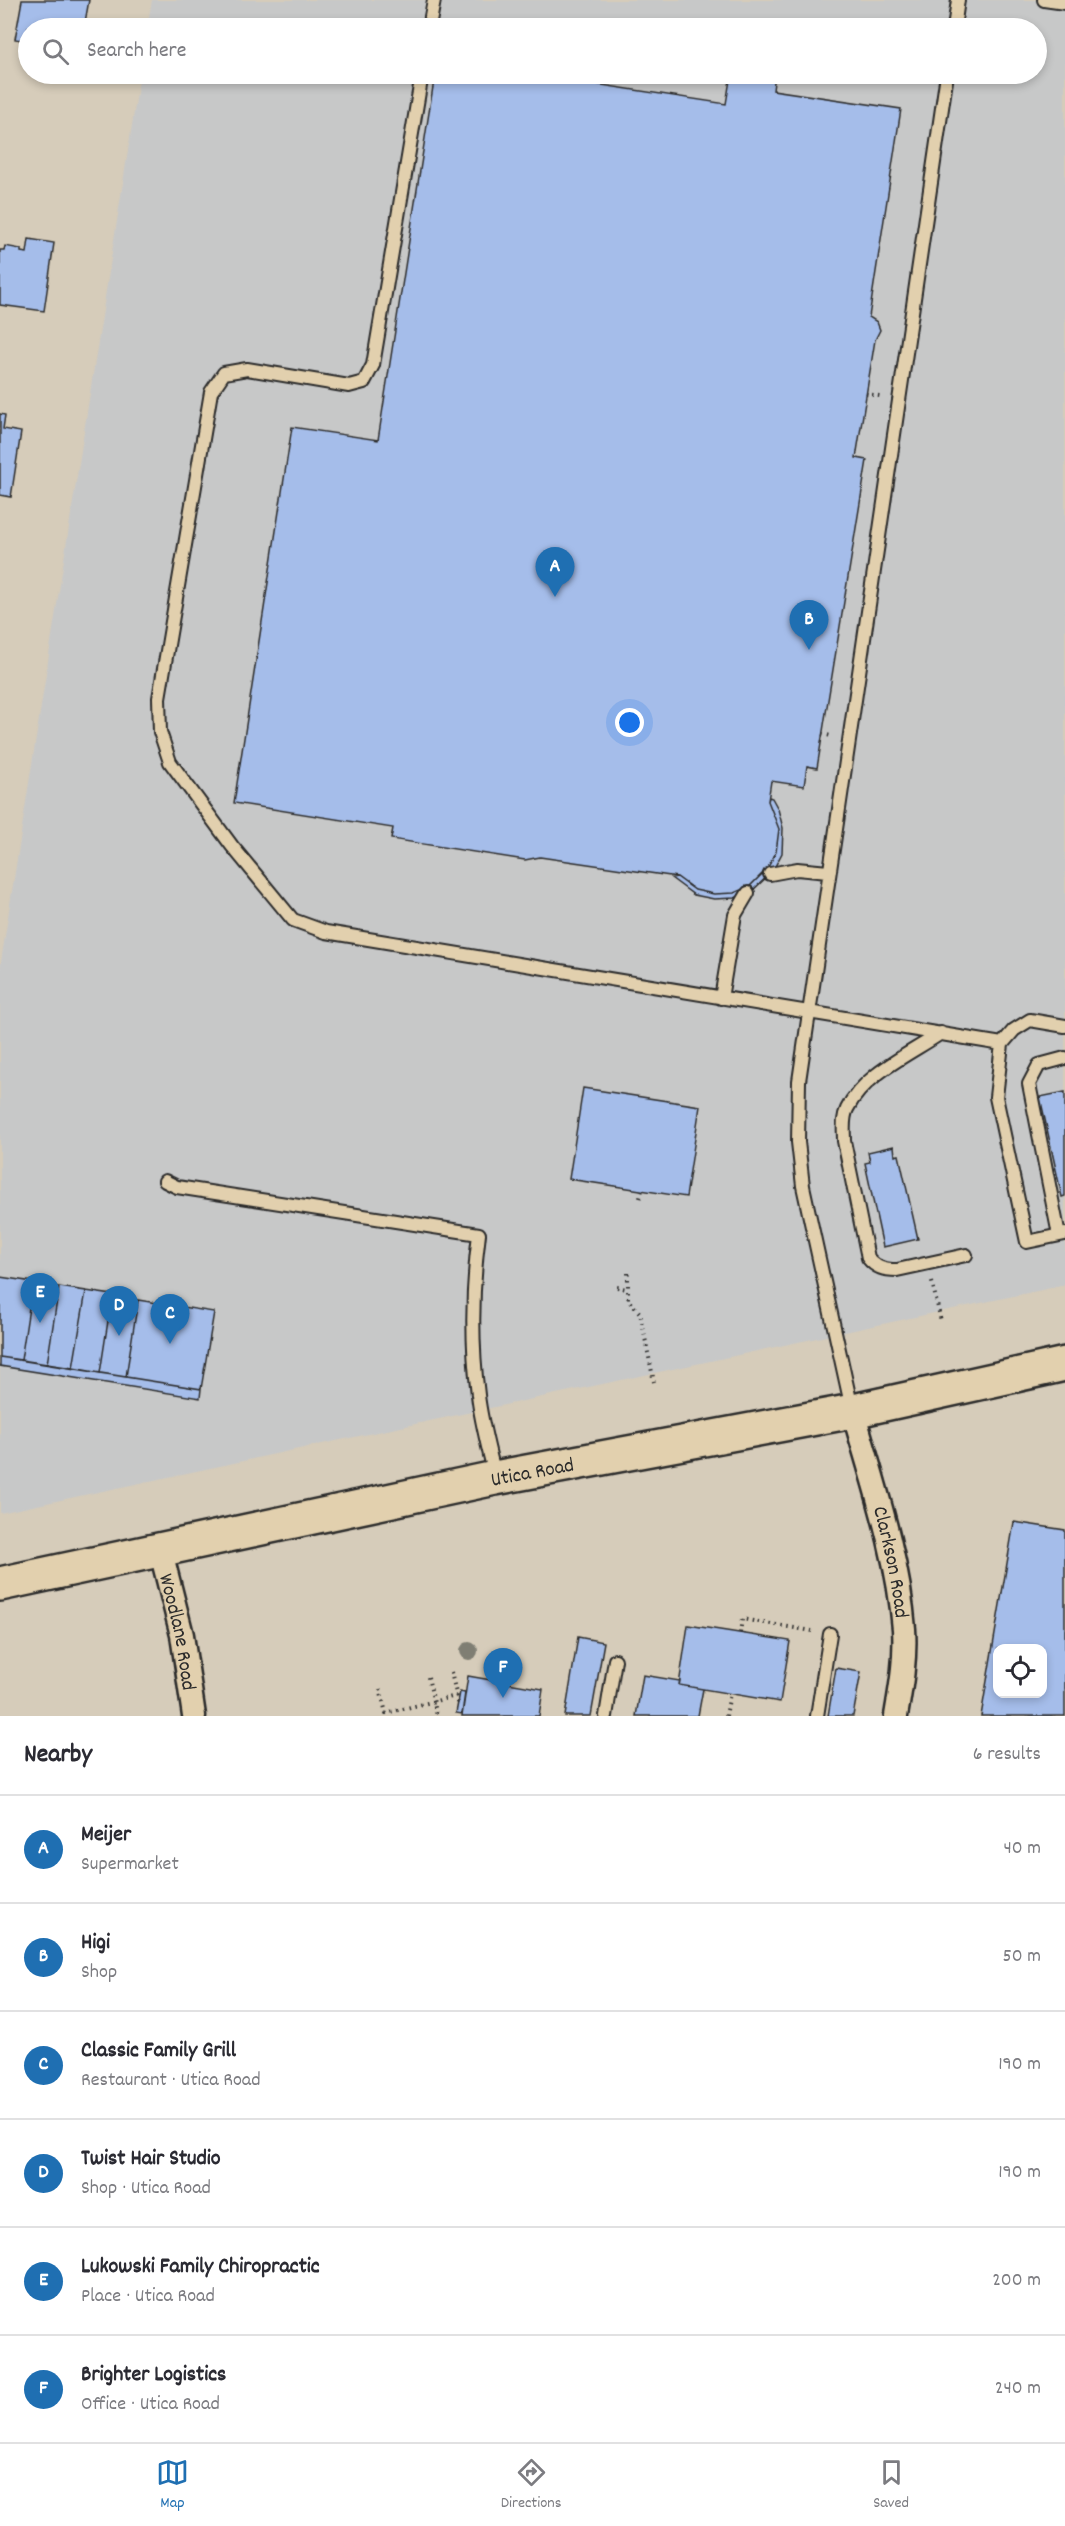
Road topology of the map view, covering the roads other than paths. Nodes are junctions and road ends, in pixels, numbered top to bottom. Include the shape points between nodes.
1 (434, 0) edge
2 (958, 0) edge
3 (1044, 0) edge
4 (1065, 3) edge
5 (431, 18) edge
6 (955, 18) edge
7 (420, 84) edge
8 (946, 84) edge
9 (828, 872) junction
10 (770, 874) dead end
11 (748, 892) dead end
12 (721, 998) junction
13 (807, 1012) junction
14 (1065, 1026) edge
15 (940, 1033) junction
16 (1002, 1044) junction
17 (1065, 1058) edge
18 (165, 1181) dead end
19 (1062, 1234) edge
20 (966, 1255) dead end
21 (1065, 1364) edge
22 (853, 1411) junction
23 (495, 1478) junction
24 (160, 1548) junction
25 (0, 1584) edge
26 (830, 1634) dead end
27 (615, 1660) dead end
28 (194, 1716) edge
29 (606, 1716) edge
30 (817, 1716) edge
31 (896, 1716) edge

1 - 5 lane
2 - 6 lane
3 - 4 lane
7 - 12 lane via 373,365 364,382 349,386 247,369 224,372 211,392 159,698 160,732 170,762 293,920 363,940
8 - 9 lane
9 - 10 lane via 797,869
9 - 13 lane
11 - 12 lane via 735,915
12 - 13 lane
13 - 15 lane
13 - 22 lane via 799,1081 798,1142 815,1248
14 - 16 lane via 1030,1020
15 - 16 lane
15 - 20 lane via 859,1091 843,1122 844,1141 868,1258 873,1265 897,1270
16 - 19 lane via 996,1097 1027,1242
17 - 19 lane via 1039,1065 1029,1084
18 - 23 lane via 177,1188 480,1234 472,1327 478,1397
21 - 22 main road, Utica Road
22 - 23 main road, Utica Road
22 - 31 street, Clarkson Road via 883,1519 904,1630
23 - 24 main road, Utica Road
24 - 25 main road, Utica Road
24 - 28 street, Woodlane Road via 182,1635
26 - 30 lane
27 - 29 lane

